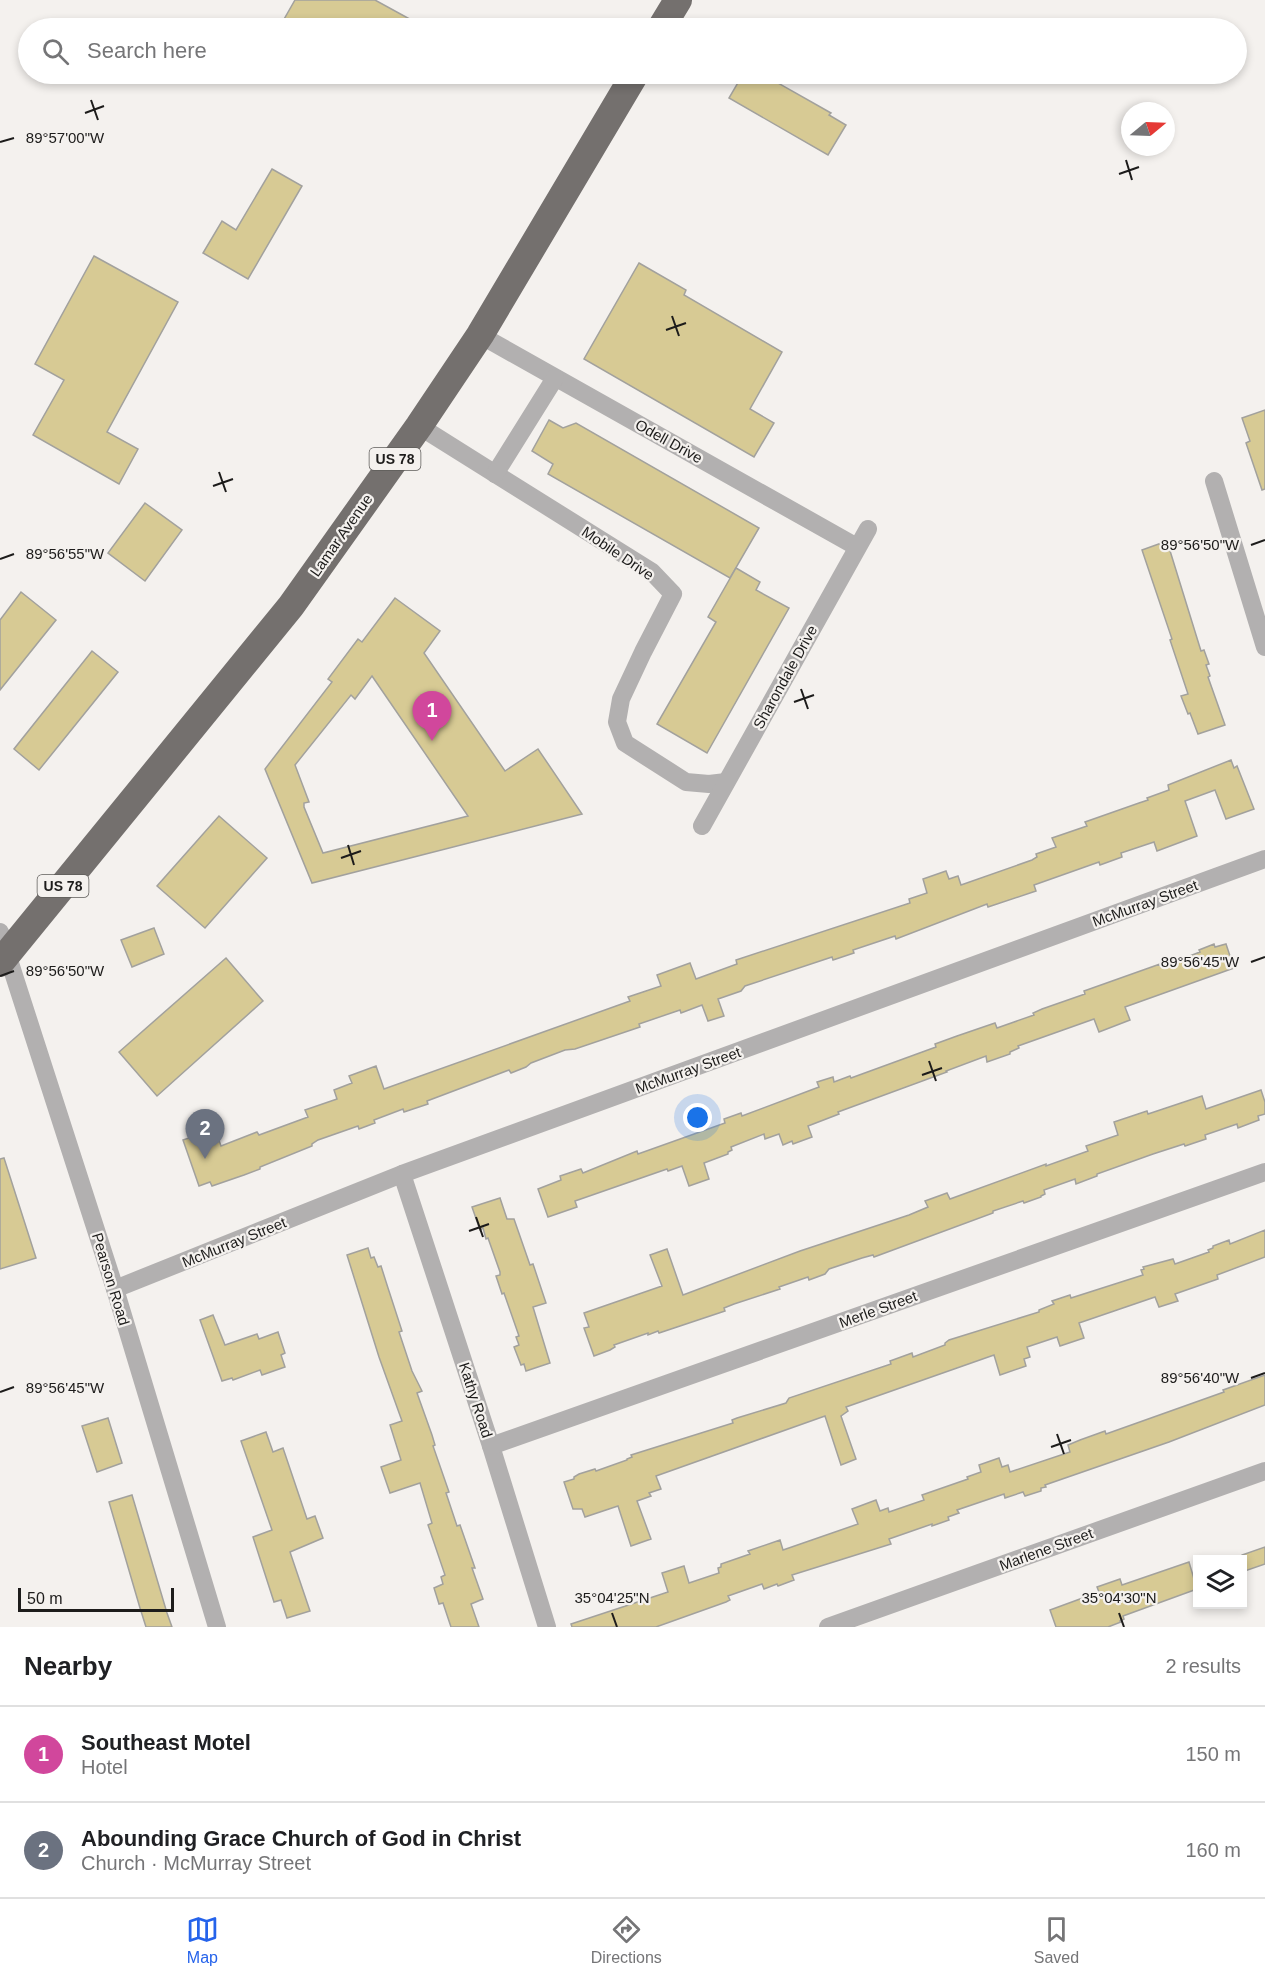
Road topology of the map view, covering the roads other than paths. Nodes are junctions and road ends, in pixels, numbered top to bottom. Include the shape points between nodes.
1 (678, 0) edge
2 (667, 18) edge
3 (629, 84) edge
4 (480, 335) junction
5 (555, 378) junction
6 (419, 426) junction
7 (495, 474) junction
8 (1214, 481) dead end
9 (868, 529) dead end
10 (857, 547) junction
11 (1265, 647) edge
12 (726, 782) junction
13 (702, 826) dead end
14 (1265, 859) edge
15 (2, 950) edge
16 (1265, 1172) edge
17 (402, 1174) junction
18 (115, 1289) junction
19 (491, 1446) junction
20 (1265, 1471) edge
21 (217, 1627) edge
22 (547, 1627) edge
23 (828, 1627) edge

1 - 2 highway
3 - 4 highway, Lamar Avenue / US 78
4 - 5 street, Odell Drive
4 - 6 highway, Lamar Avenue / US 78
5 - 7 street
5 - 10 street, Odell Drive
6 - 7 street, Mobile Drive
6 - 15 highway, Lamar Avenue / US 78 via 285,615
7 - 12 street, Mobile Drive via 652,572 673,594 621,699 617,722 625,743 686,782
8 - 11 street
9 - 10 street, Sharondale Drive
10 - 12 street, Sharondale Drive
12 - 13 street, Sharondale Drive
14 - 17 street, McMurray Street
15 - 18 street, Pearson Road
16 - 19 street, Merle Street
17 - 18 street, McMurray Street
17 - 19 street, Kathy Road
18 - 21 street, Pearson Road
19 - 22 street, Kathy Road
20 - 23 street, Marlene Street

